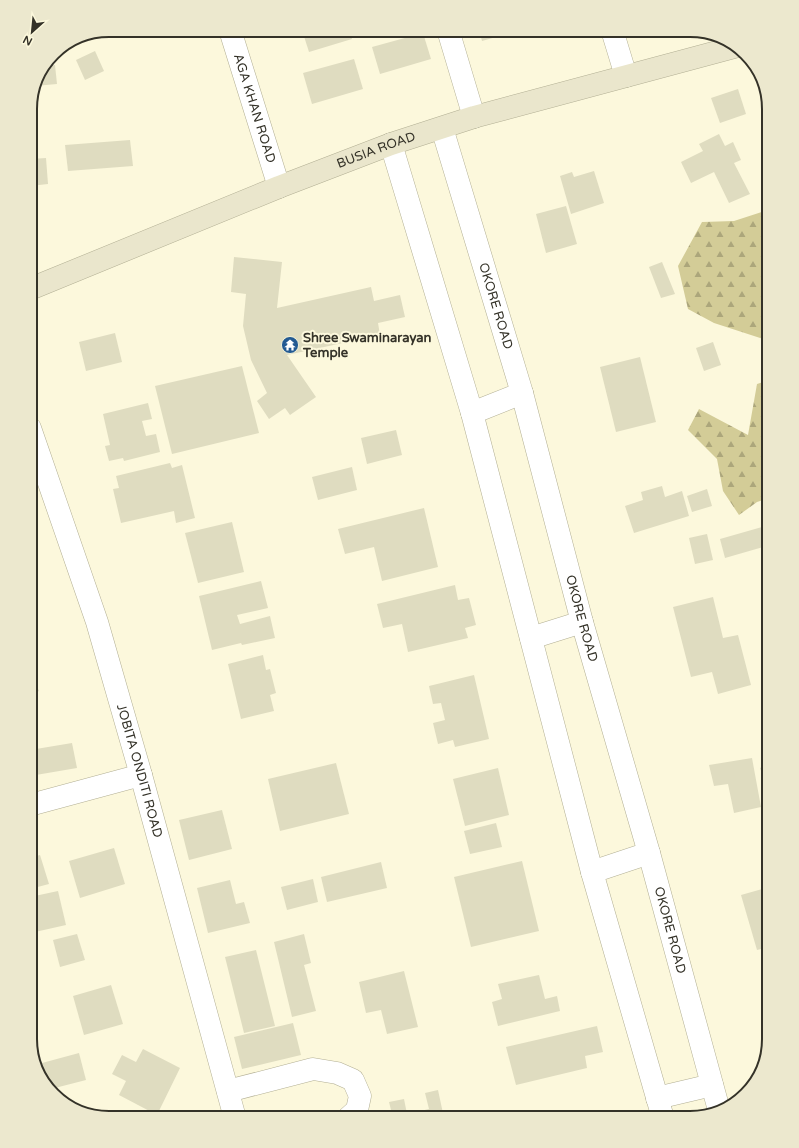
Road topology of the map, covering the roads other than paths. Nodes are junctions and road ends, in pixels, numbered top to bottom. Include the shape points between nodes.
1 (232, 37) edge
2 (450, 37) edge
3 (614, 37) edge
4 (728, 48) edge
5 (626, 76) junction
6 (474, 117) junction
7 (442, 128) junction
8 (392, 144) junction
9 (278, 187) junction
10 (37, 286) edge
11 (522, 393) junction
12 (472, 412) junction
13 (37, 448) edge
14 (582, 622) junction
15 (531, 638) junction
16 (141, 775) junction
17 (37, 803) edge
18 (649, 853) junction
19 (592, 872) junction
20 (712, 1085) junction
21 (228, 1091) junction
22 (718, 1105) edge
23 (660, 1108) edge
24 (232, 1111) edge
25 (356, 1111) edge

1 - 9 street, AGA KHAN ROAD
2 - 6 street
3 - 5 street
4 - 5 main road, BUSIA ROAD
5 - 6 main road, BUSIA ROAD
6 - 7 main road, BUSIA ROAD
7 - 8 main road, BUSIA ROAD
7 - 11 street, OKORE ROAD
8 - 9 main road, BUSIA ROAD
8 - 12 street
9 - 10 main road, BUSIA ROAD
11 - 12 street
11 - 14 street, OKORE ROAD
12 - 15 street
13 - 16 street, JOBITA ONDITI ROAD via 97,622
14 - 15 street
14 - 18 street, OKORE ROAD
15 - 19 street
16 - 17 street
16 - 21 street, JOBITA ONDITI ROAD
18 - 19 street
18 - 20 street, OKORE ROAD
19 - 23 street
20 - 22 street, OKORE ROAD
20 - 23 street
21 - 24 street, JOBITA ONDITI ROAD
21 - 25 street via 313,1069 337,1073 353,1080 360,1096

